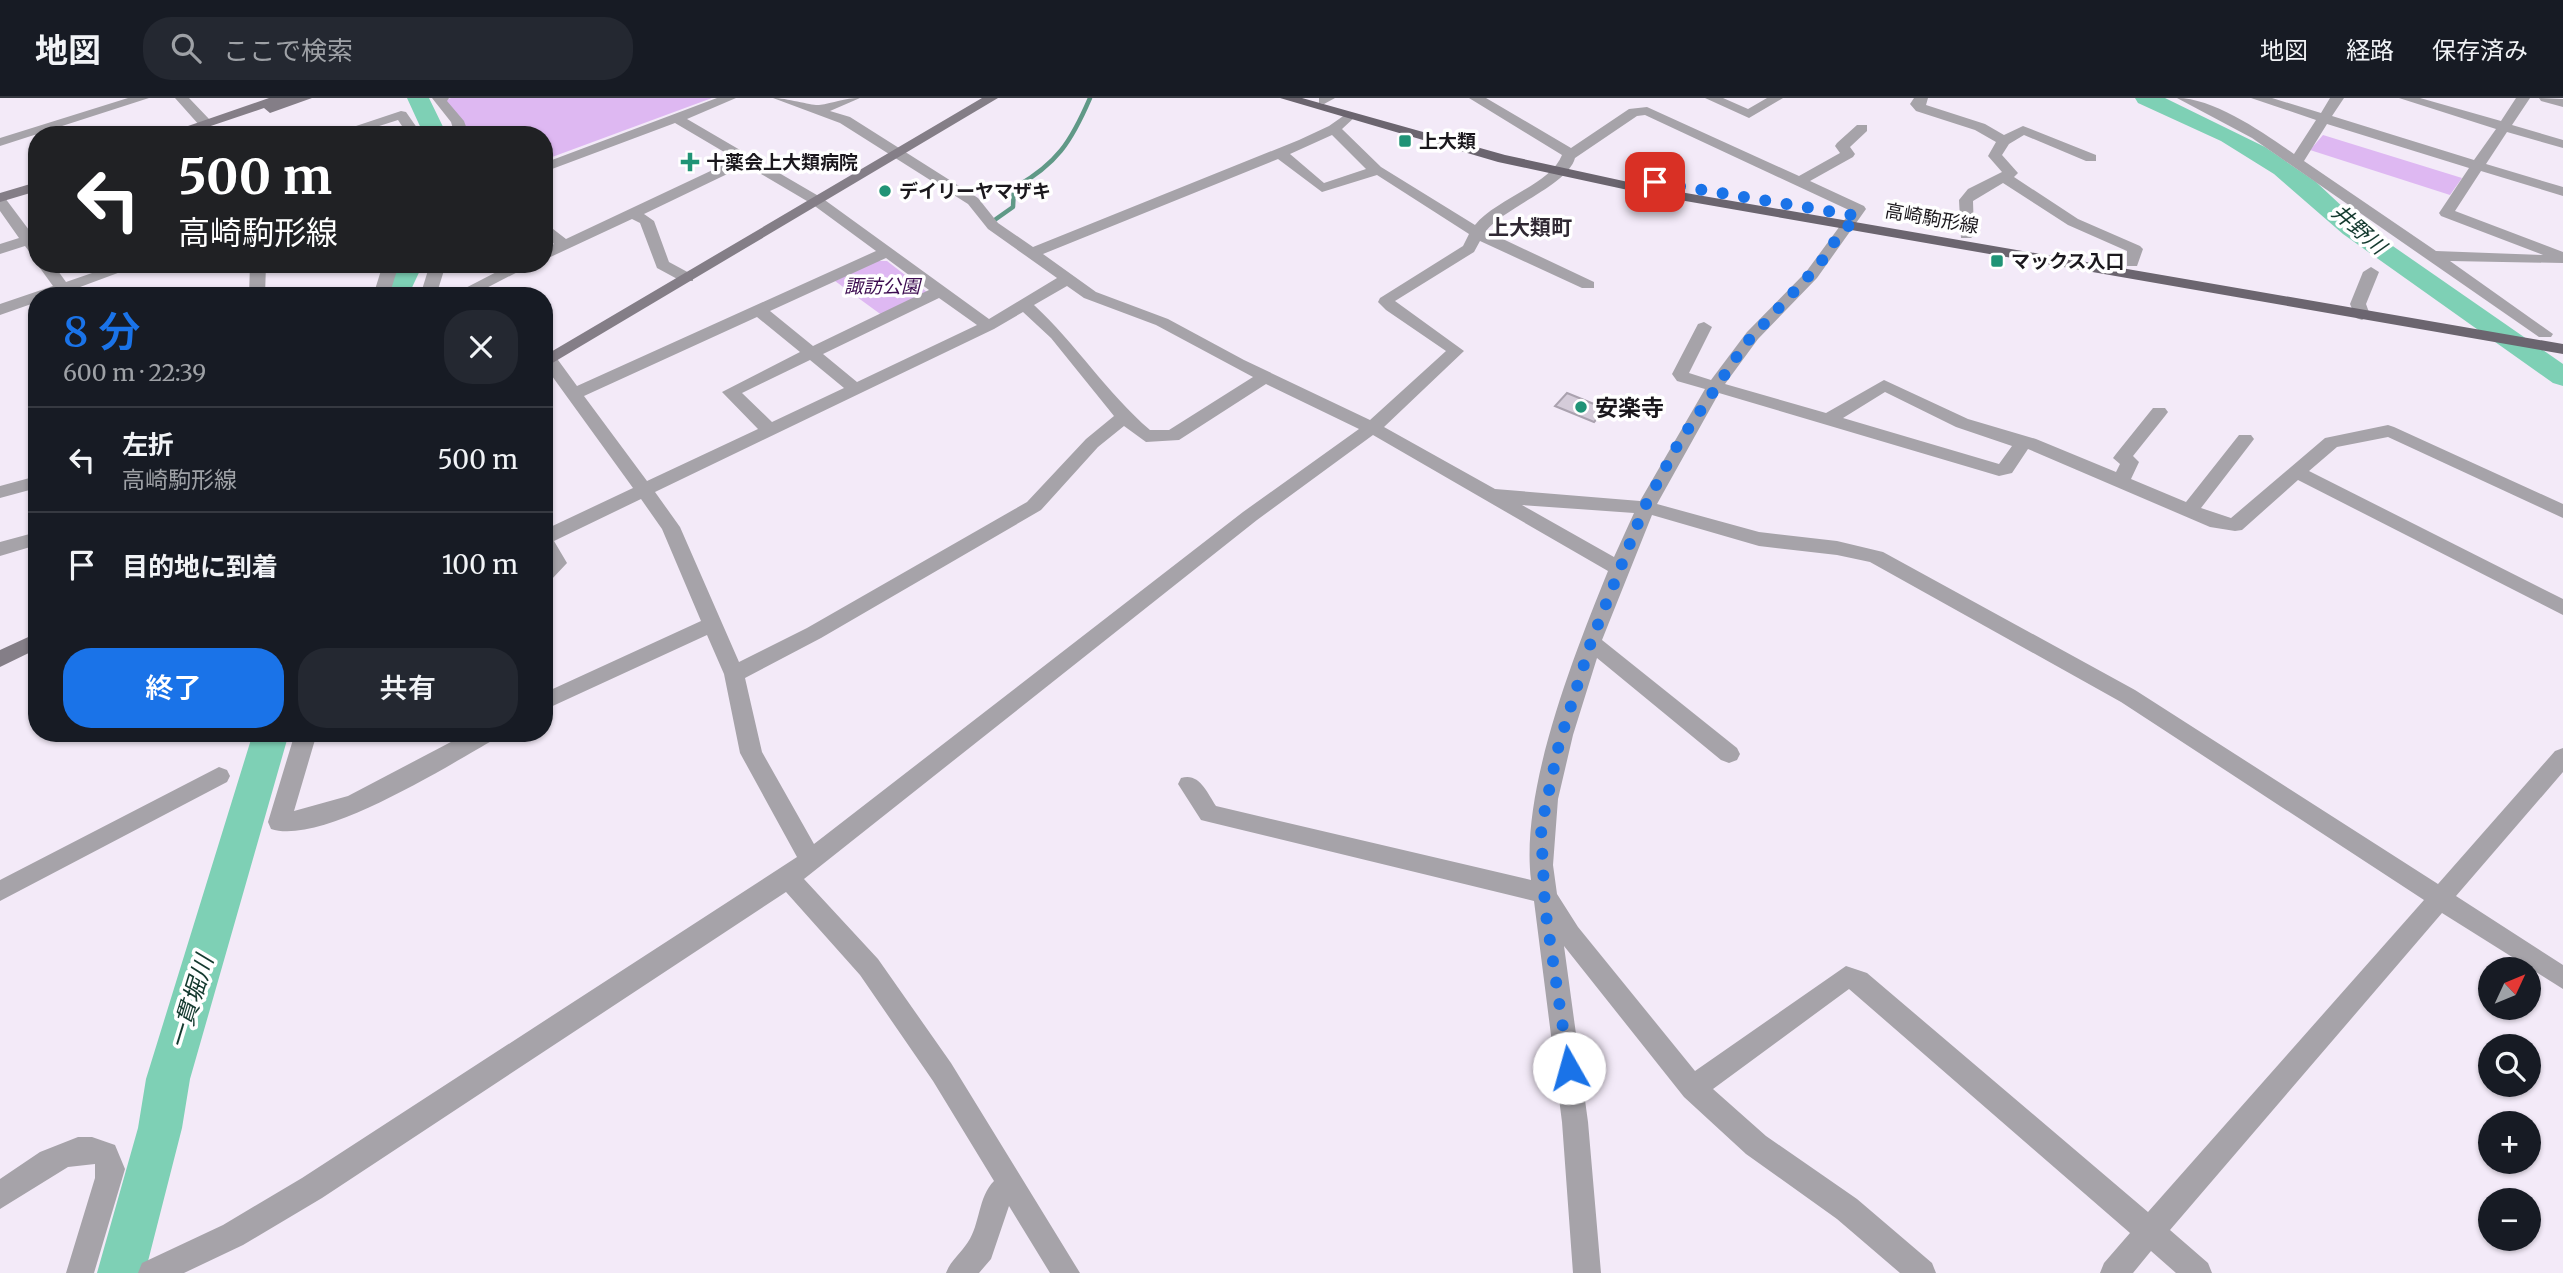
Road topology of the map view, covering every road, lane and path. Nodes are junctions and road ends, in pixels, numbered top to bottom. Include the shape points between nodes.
1 (142, 98) edge
2 (182, 98) edge
3 (282, 98) edge
4 (304, 98) edge
5 (442, 98) edge
6 (729, 98) edge
7 (780, 98) edge
8 (853, 98) edge
9 (990, 98) edge
10 (1287, 98) edge
11 (1476, 98) edge
12 (1660, 98) edge
13 (1712, 98) edge
14 (1776, 98) edge
15 (1921, 98) edge
16 (2184, 98) edge
17 (2228, 98) edge
18 (2258, 98) edge
19 (2337, 98) edge
20 (2406, 98) edge
21 (2523, 98) edge
22 (1323, 99) edge
23 (819, 110) junction
24 (1640, 111) junction
25 (2214, 112) junction
26 (1349, 116) junction
27 (676, 118) junction
28 (2324, 118) junction
29 (52, 126) edge
30 (212, 126) edge
31 (219, 126) edge
32 (220, 126) edge
33 (365, 126) edge
34 (409, 126) edge
35 (459, 126) edge
36 (2504, 127) junction
37 (1862, 128) dead end
38 (1334, 129) junction
39 (28, 133) edge
40 (2004, 141) junction
41 (0, 142) edge
42 (2563, 144) edge
43 (897, 153) junction
44 (1280, 153) junction
45 (2091, 158) dead end
46 (746, 160) junction
47 (2297, 162) junction
48 (1564, 163) junction
49 (2479, 164) junction
50 (553, 165) edge
51 (1376, 170) junction
52 (2006, 178) junction
53 (28, 180) edge
54 (1798, 182) junction
55 (0, 188) edge
56 (28, 189) edge
57 (2563, 192) edge
58 (0, 200) edge
59 (817, 201) junction
60 (631, 214) junction
61 (1853, 220) junction
62 (1477, 232) junction
63 (28, 235) edge
64 (553, 235) edge
65 (1966, 235) junction
66 (28, 244) edge
67 (564, 245) junction
68 (0, 249) edge
69 (553, 250) edge
70 (887, 252) junction
71 (1033, 253) junction
72 (2434, 256) junction
73 (2563, 258) edge
74 (2132, 263) junction
75 (2371, 272) dead end
76 (111, 273) edge
77 (513, 273) edge
78 (687, 278) junction
79 (1065, 280) junction
80 (1588, 285) dead end
81 (74, 287) edge
82 (496, 287) edge
83 (940, 291) junction
84 (28, 299) edge
85 (1024, 304) junction
86 (2360, 309) junction
87 (0, 310) edge
88 (760, 311) junction
89 (2445, 323) junction
90 (988, 326) junction
91 (1704, 327) dead end
92 (2556, 344) edge
93 (553, 355) edge
94 (811, 355) junction
95 (553, 368) edge
96 (1265, 377) junction
97 (1713, 388) junction
98 (855, 389) junction
99 (574, 394) junction
100 (2159, 412) dead end
101 (1124, 417) junction
102 (1829, 419) junction
103 (1372, 428) junction
104 (768, 429) junction
105 (2245, 439) dead end
106 (2023, 443) junction
107 (2295, 471) junction
108 (2121, 481) junction
109 (28, 484) edge
110 (0, 492) edge
111 (644, 492) junction
112 (1493, 495) junction
113 (1644, 508) junction
114 (2189, 510) junction
115 (2563, 512) edge
116 (553, 535) edge
117 (28, 541) edge
118 (0, 549) edge
119 (1620, 569) junction
120 (2563, 608) edge
121 (713, 624) junction
122 (1591, 642) junction
123 (28, 645) edge
124 (0, 659) edge
125 (734, 674) junction
126 (553, 698) edge
127 (303, 742) edge
128 (471, 742) edge
129 (1729, 754) dead end
130 (2563, 757) edge
131 (219, 776) dead end
132 (1189, 784) dead end
133 (811, 860) junction
134 (788, 878) junction
135 (0, 891) edge
136 (1543, 893) junction
137 (2440, 898) junction
138 (2563, 978) edge
139 (1693, 1087) junction
140 (1011, 1183) junction
141 (0, 1195) edge
142 (2152, 1233) junction
143 (80, 1273) edge
144 (152, 1273) edge
145 (960, 1273) edge
146 (1066, 1273) edge
147 (1587, 1273) edge
148 (1922, 1273) edge
149 (2114, 1273) edge
150 (2198, 1273) edge

1 - 29 street
2 - 30 street
3 - 31 street
4 - 32 street
5 - 35 street via 438,99
6 - 27 street
7 - 23 street
8 - 23 street
9 - 43 street
10 - 26 main road, 高崎駒形線
11 - 48 street
12 - 24 street
13 - 14 street via 1749,114
15 - 40 street via 1917,103 1921,108 1980,127
16 - 25 street
17 - 25 street
18 - 28 street
19 - 28 street
20 - 36 street
21 - 36 street
22 - 48 main road, 高崎駒形線
23 - 43 street via 845,120
24 - 48 street
24 - 54 street via 1658,115
25 - 47 street
26 - 38 street
26 - 48 main road, 高崎駒形線
27 - 46 street
27 - 50 street
28 - 47 street
28 - 49 street
33 - 34 street via 401,115
36 - 42 street
36 - 49 street
37 - 54 street via 1842,146 1848,154
38 - 44 street
38 - 51 street
39 - 41 street
40 - 45 street via 2023,130
40 - 52 street via 1995,156 2011,173
43 - 59 street
43 - 71 street via 973,201 993,226
44 - 51 street via 1322,188
44 - 71 street
46 - 59 street
46 - 60 street
47 - 72 street
48 - 61 main road, 高崎駒形線 via 1651,191
48 - 62 street via 1547,180 1491,215
49 - 57 street
49 - 73 street via 2446,213
51 - 62 street
52 - 65 street via 1973,192 1966,200
52 - 74 street via 2073,222 2135,249
53 - 55 street
54 - 61 street via 1859,209
56 - 58 street
58 - 63 street
59 - 70 street
59 - 78 street
60 - 67 street
60 - 78 street via 647,221 662,265
61 - 65 main road, 高崎駒形線
61 - 86 main road, 高崎駒形線
61 - 97 street
62 - 80 street
62 - 103 street via 1469,249 1397,290 1386,302 1456,351
64 - 67 street
65 - 74 main road, 高崎駒形線
66 - 68 street
67 - 69 street
70 - 83 street
70 - 88 street
71 - 79 street
72 - 73 street
72 - 92 street
74 - 86 main road, 高崎駒形線
75 - 86 street
76 - 81 street
77 - 82 street
78 - 93 street
79 - 85 street
79 - 96 street via 1090,295 1162,322
83 - 90 street
83 - 94 street
84 - 87 street
85 - 90 street
85 - 101 street via 1057,335
86 - 89 main road, 高崎駒形線
88 - 94 street
88 - 99 street
89 - 92 main road
89 - 92 main road via 2524,331
90 - 98 street
91 - 97 street via 1680,374
94 - 98 street
94 - 104 street via 731,392
95 - 99 street
96 - 101 street via 1166,438 1146,436
96 - 103 street
97 - 102 street
97 - 113 street
98 - 104 street
99 - 111 street
100 - 108 street via 2122,458 2130,462
101 - 125 street via 1092,443 1034,506
102 - 106 street via 1999,470 2006,469
102 - 106 street via 1884,384 1962,423
103 - 112 street
103 - 133 street via 1206,550
104 - 111 street
105 - 114 street
106 - 108 street
107 - 114 street via 2235,525
107 - 115 street via 2331,442 2388,431
107 - 120 street
108 - 114 street
109 - 110 street
111 - 116 street
111 - 121 street via 671,527
112 - 113 street
112 - 119 street
113 - 119 street
113 - 137 street via 1759,539 1856,551 1896,566 2128,696
117 - 118 street
119 - 122 street
121 - 125 street
121 - 126 street
122 - 129 street
122 - 136 street via 1559,744 1543,817
123 - 124 street
125 - 133 street via 751,753
127 - 128 street via 279,822 295,823 378,793
130 - 137 street
131 - 135 street
132 - 136 street via 1209,813
133 - 134 street
134 - 140 street via 869,967
134 - 144 street via 312,1188 233,1235
136 - 139 street via 1569,934
136 - 147 street via 1575,1122
137 - 138 street
137 - 142 street
139 - 142 street via 1846,977 1858,981
139 - 148 street via 1756,1145 1847,1209
140 - 145 street via 998,1196 981,1250
140 - 146 street
141 - 143 street via 64,1154 90,1149 105,1154 111,1168 109,1178
142 - 149 street
142 - 150 street

